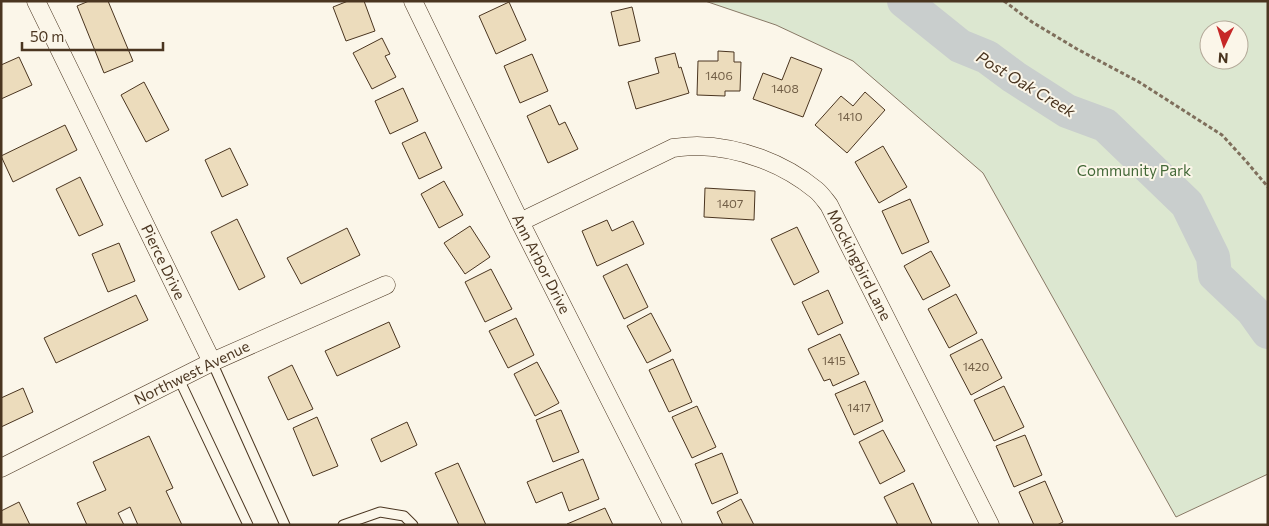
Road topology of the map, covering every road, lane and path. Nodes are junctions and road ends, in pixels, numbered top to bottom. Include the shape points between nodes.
1 (36, 1) edge
2 (413, 1) edge
3 (1004, 1) edge
4 (1268, 187) edge
5 (520, 222) junction
6 (386, 285) dead end
7 (212, 362) junction
8 (179, 379) junction
9 (1, 468) edge
10 (248, 525) edge
11 (285, 525) edge
12 (343, 525) edge
13 (412, 525) edge
14 (673, 525) edge
15 (990, 525) edge

1 - 7 street, Pierce Drive
2 - 5 street, Ann Arbor Drive
3 - 4 path via 1032,22 1139,82 1222,135
5 - 14 street, Ann Arbor Drive
5 - 15 street, Mockingbird Lane via 674,148 723,148 786,169 817,191 829,205
6 - 7 street, Northwest Avenue
7 - 8 street, Northwest Avenue
7 - 11 lane, Pierce Drive
8 - 9 street, Northwest Avenue
8 - 10 lane
12 - 13 lane via 380,512 404,516

